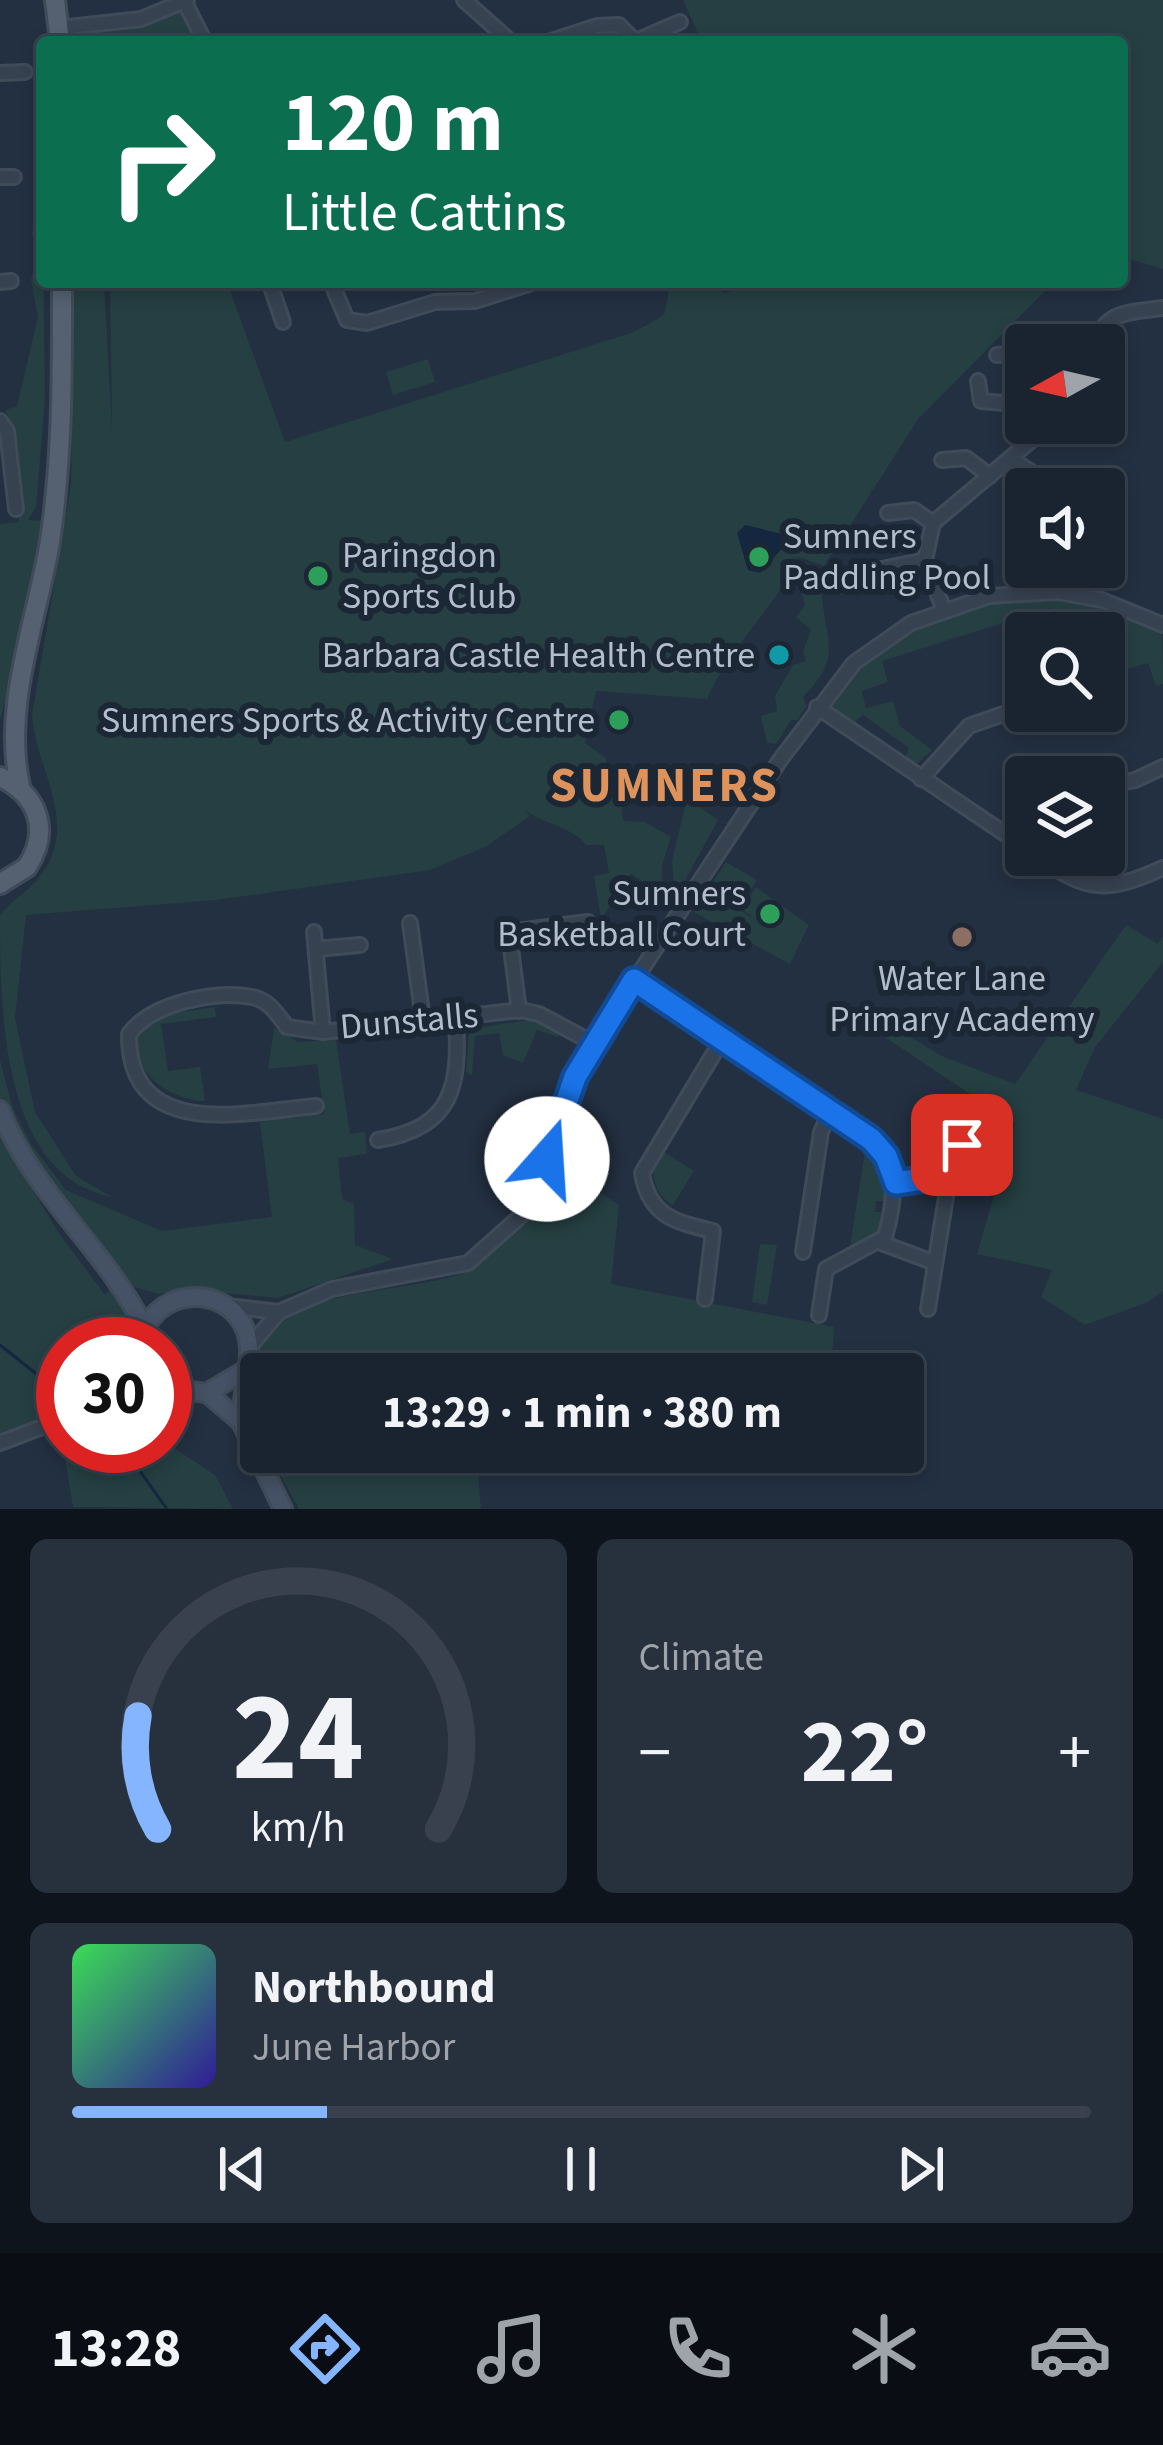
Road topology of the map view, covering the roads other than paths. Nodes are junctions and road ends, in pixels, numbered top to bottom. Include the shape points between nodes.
1 (56, 0) edge
2 (186, 1) edge
3 (470, 2) edge
4 (680, 22) dead end
5 (60, 35) edge
6 (202, 36) edge
7 (505, 36) edge
8 (574, 36) edge
9 (629, 36) edge
10 (648, 36) edge
11 (26, 72) dead end
12 (0, 73) edge
13 (62, 288) edge
14 (271, 288) edge
15 (334, 288) edge
16 (516, 288) edge
17 (1163, 308) edge
18 (284, 322) dead end
19 (1103, 324) edge
20 (1005, 354) edge
21 (997, 355) dead end
22 (979, 381) dead end
23 (1005, 403) edge
24 (0, 421) edge
25 (1026, 444) edge
26 (1010, 459) junction
27 (942, 460) dead end
28 (1025, 468) edge
29 (990, 476) junction
30 (16, 508) dead end
31 (888, 513) dead end
32 (933, 524) junction
33 (926, 560) junction
34 (830, 580) dead end
35 (944, 608) junction
36 (1161, 620) edge
37 (817, 706) junction
38 (14, 713) junction
39 (1005, 713) edge
40 (0, 736) edge
41 (1163, 767) edge
42 (0, 777) edge
43 (921, 779) junction
44 (1125, 782) edge
45 (20, 786) junction
46 (1005, 832) edge
47 (1163, 868) edge
48 (1064, 876) edge
49 (1, 884) edge
50 (588, 922) dead end
51 (410, 923) dead end
52 (314, 932) dead end
53 (360, 945) dead end
54 (316, 949) junction
55 (634, 980) junction
56 (519, 1011) junction
57 (456, 1018) junction
58 (423, 1020) junction
59 (323, 1032) junction
60 (722, 1040) junction
61 (593, 1043) junction
62 (316, 1106) dead end
63 (987, 1106) dead end
64 (0, 1110) edge
65 (830, 1113) junction
66 (378, 1140) dead end
67 (896, 1183) junction
68 (946, 1197) dead end
69 (879, 1242) junction
70 (803, 1252) dead end
71 (935, 1263) junction
72 (126, 1288) junction
73 (705, 1299) dead end
74 (170, 1300) junction
75 (224, 1306) junction
76 (928, 1309) dead end
77 (279, 1312) junction
78 (819, 1315) dead end
79 (136, 1317) edge
80 (150, 1317) edge
81 (251, 1345) junction
82 (249, 1353) edge
83 (240, 1373) edge
84 (192, 1392) edge
85 (207, 1393) junction
86 (240, 1421) edge
87 (36, 1429) edge
88 (0, 1443) edge
89 (266, 1473) edge
90 (283, 1509) edge

1 - 5 main road
2 - 5 street
2 - 6 street
3 - 7 street
4 - 10 street
8 - 9 street via 616,26
11 - 12 street
13 - 38 main road via 59,472
14 - 18 street
15 - 16 street via 347,320 367,323
17 - 19 street via 1124,310
20 - 21 street
22 - 23 street via 981,401
24 - 30 street
25 - 26 street
26 - 28 street
26 - 29 street
27 - 29 street via 966,458
29 - 32 street
31 - 32 street via 914,510
32 - 33 street
33 - 34 street
33 - 35 street
35 - 36 street via 1058,592
35 - 37 street via 881,641
37 - 43 street
37 - 55 street
38 - 40 main road
38 - 45 main road
39 - 43 street via 969,726
41 - 44 street
42 - 45 main road
43 - 46 street
45 - 49 main road via 35,806 40,838 27,867
47 - 48 street via 1105,887
50 - 56 street, Dunstalls via 509,932
51 - 58 street
52 - 54 street, Dunstalls
53 - 54 street
54 - 59 street, Dunstalls
55 - 60 street
55 - 61 street
56 - 57 street, Dunstalls
56 - 61 street, Dunstalls
57 - 58 street, Dunstalls
57 - 66 street via 452,1094 416,1131
58 - 59 street, Dunstalls
59 - 62 street via 287,1028 255,997 163,1007 129,1034 135,1070 151,1092 191,1116
60 - 65 street
60 - 73 street via 642,1173 652,1206 668,1220 713,1231
61 - 77 street via 532,1206 468,1263 355,1282
63 - 67 street via 946,1172
64 - 72 main road via 44,1191
65 - 67 street via 871,1139
65 - 70 street
67 - 69 street
68 - 71 street
69 - 71 street
69 - 78 street via 826,1269
71 - 76 street
72 - 74 main road
72 - 79 main road
74 - 75 main road
74 - 80 main road
75 - 77 street
75 - 81 main road via 242,1321
77 - 81 street
81 - 82 main road
83 - 85 main road
84 - 85 main road
85 - 86 main road
87 - 88 street
89 - 90 main road

